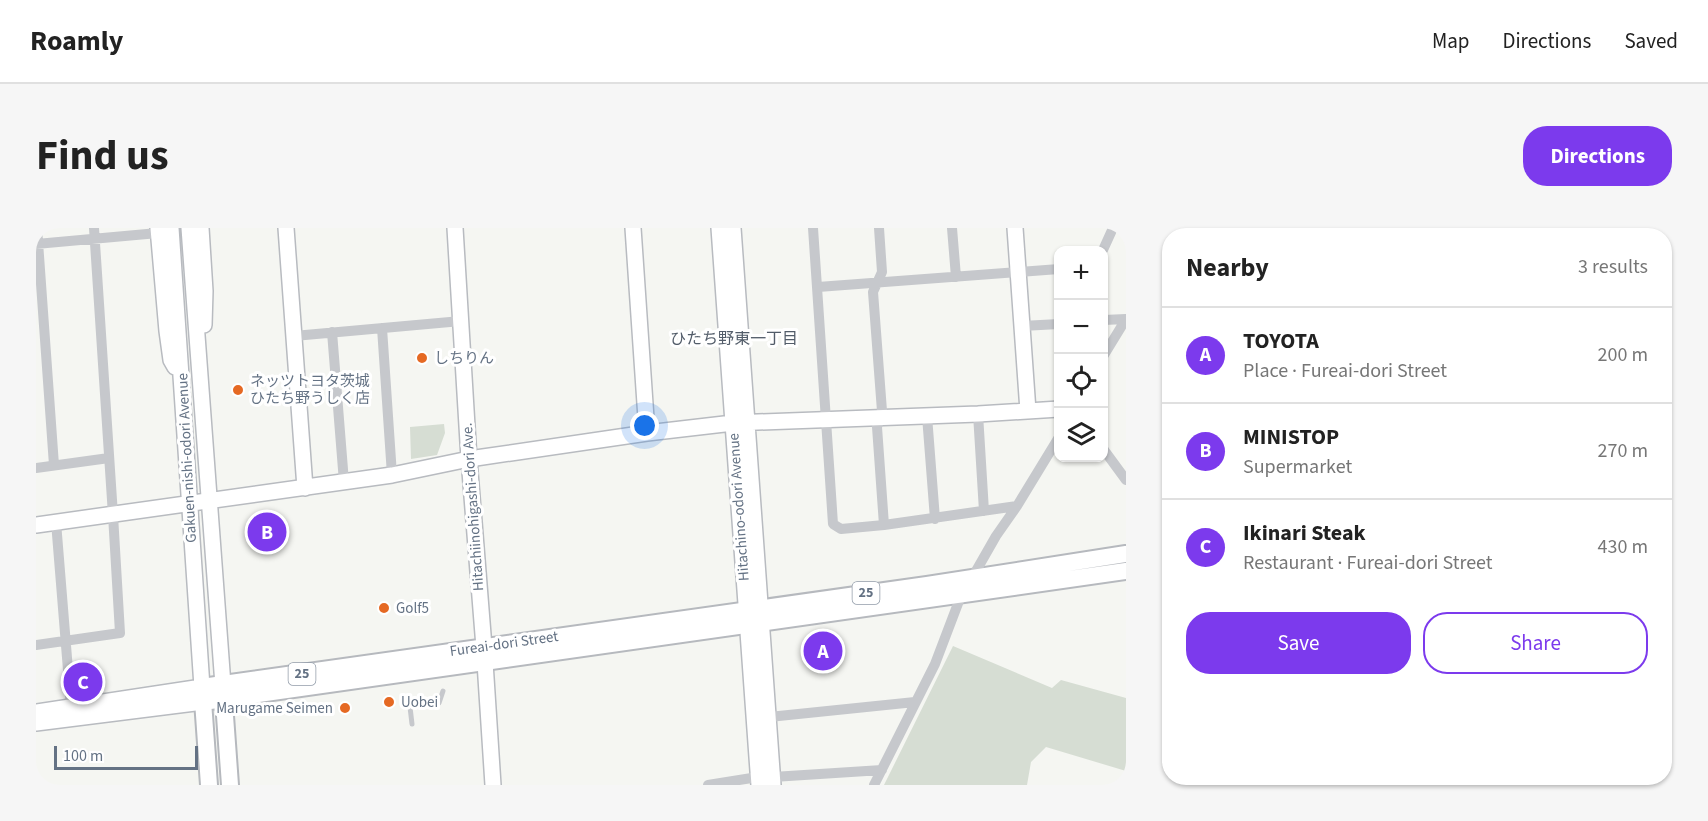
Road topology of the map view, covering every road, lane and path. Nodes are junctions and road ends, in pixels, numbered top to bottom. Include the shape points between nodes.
1 (37, 228) edge
2 (189, 228) edge
3 (201, 228) edge
4 (286, 228) edge
5 (454, 228) edge
6 (633, 228) edge
7 (719, 228) edge
8 (733, 228) edge
9 (813, 228) edge
10 (879, 228) edge
11 (952, 228) edge
12 (1015, 228) edge
13 (1113, 228) edge
14 (163, 230) edge
15 (94, 233) edge
16 (37, 244) edge
17 (1105, 246) edge
18 (1054, 270) edge
19 (1019, 273) junction
20 (956, 278) junction
21 (876, 283) junction
22 (818, 287) junction
23 (1126, 319) edge
24 (1108, 320) edge
25 (461, 321) junction
26 (1054, 324) edge
27 (1022, 326) junction
28 (382, 328) junction
29 (332, 332) junction
30 (294, 336) junction
31 (1105, 354) edge
32 (202, 382) junction
33 (1054, 409) edge
34 (1028, 411) junction
35 (978, 414) junction
36 (927, 416) junction
37 (879, 418) junction
38 (826, 420) junction
39 (740, 423) junction
40 (647, 433) junction
41 (1054, 445) edge
42 (1108, 455) edge
43 (109, 458) junction
44 (469, 459) junction
45 (54, 465) junction
46 (36, 468) edge
47 (392, 475) junction
48 (1126, 480) edge
49 (344, 482) junction
50 (305, 488) junction
51 (210, 500) junction
52 (189, 503) junction
53 (1017, 506) junction
54 (984, 511) junction
55 (113, 515) junction
56 (935, 519) junction
57 (56, 522) junction
58 (36, 525) edge
59 (884, 525) junction
60 (1126, 554) edge
61 (1126, 571) edge
62 (972, 578) junction
63 (962, 593) junction
64 (754, 616) junction
65 (65, 641) junction
66 (36, 645) edge
67 (484, 655) junction
68 (443, 691) dead end
69 (223, 692) junction
70 (202, 695) junction
71 (915, 702) junction
72 (72, 707) junction
73 (36, 712) edge
74 (769, 717) junction
75 (36, 723) edge
76 (412, 724) dead end
77 (882, 770) junction
78 (766, 781) edge
79 (209, 785) edge
80 (230, 785) edge
81 (493, 785) edge
82 (708, 785) edge
83 (874, 785) edge

1 - 16 street
2 - 32 street, Gakuen-nishi-odori Avenue
3 - 32 street via 205,291
4 - 30 street
5 - 25 street, Hitachiinohigashi-dori Ave.
6 - 40 street
7 - 39 street, Hitachino-odori Avenue
8 - 39 street, Hitachino-odori Avenue
9 - 22 street
10 - 21 street via 882,272
11 - 20 street
12 - 19 street
13 - 17 street
14 - 15 street
14 - 52 street, Gakuen-nishi-odori Avenue via 168,340 171,360 183,387
15 - 16 street
15 - 43 street
16 - 45 street
18 - 19 street
19 - 20 street
19 - 27 street
20 - 21 street
21 - 22 street
21 - 37 street via 873,292 882,411
22 - 38 street
23 - 24 street
23 - 31 street
25 - 28 street
25 - 44 street, Hitachiinohigashi-dori Ave.
26 - 27 street
27 - 34 street
28 - 29 street
28 - 47 street
29 - 30 street
29 - 49 street
30 - 50 street
32 - 51 street, Gakuen-nishi-odori Avenue
33 - 34 street
34 - 35 street
35 - 36 street
35 - 54 street
36 - 37 street
36 - 56 street
37 - 38 street
37 - 59 street
38 - 39 street
38 - 59 street via 833,524 842,529
39 - 40 street
39 - 64 street, Hitachino-odori Avenue
40 - 44 street
41 - 53 street
42 - 48 street
43 - 45 street
43 - 55 street
44 - 47 street
44 - 67 street, Hitachiinohigashi-dori Ave.
45 - 46 street
47 - 49 street
49 - 50 street
50 - 51 street
51 - 52 street
51 - 69 street, Gakuen-nishi-odori Avenue
52 - 55 street
52 - 70 street, Gakuen-nishi-odori Avenue
53 - 54 street
53 - 62 street
54 - 56 street
55 - 57 street
55 - 65 street via 120,633
56 - 59 street
57 - 58 street
57 - 65 street
60 - 62 main road, 25
61 - 63 main road, 25
62 - 64 main road, Fureai-dori Street / 25
63 - 64 main road, Fureai-dori Street / 25
63 - 71 street
64 - 67 main road, Fureai-dori Street / 25
64 - 74 street, Hitachino-odori Avenue
64 - 78 street, Hitachino-odori Avenue
65 - 66 street
65 - 72 street
67 - 69 main road, Fureai-dori Street / 25
67 - 81 street, Hitachiinohigashi-dori Ave.
68 - 76 lane via 439,703 410,707
69 - 70 main road, Fureai-dori Street / 25
69 - 80 main road
70 - 72 street, Fureai-dori Street
70 - 75 street, Fureai-dori Street
70 - 79 main road
71 - 74 street
71 - 77 street
72 - 73 street, Fureai-dori Street
74 - 78 street, Hitachino-odori Avenue
77 - 78 street
77 - 83 street
78 - 82 street

